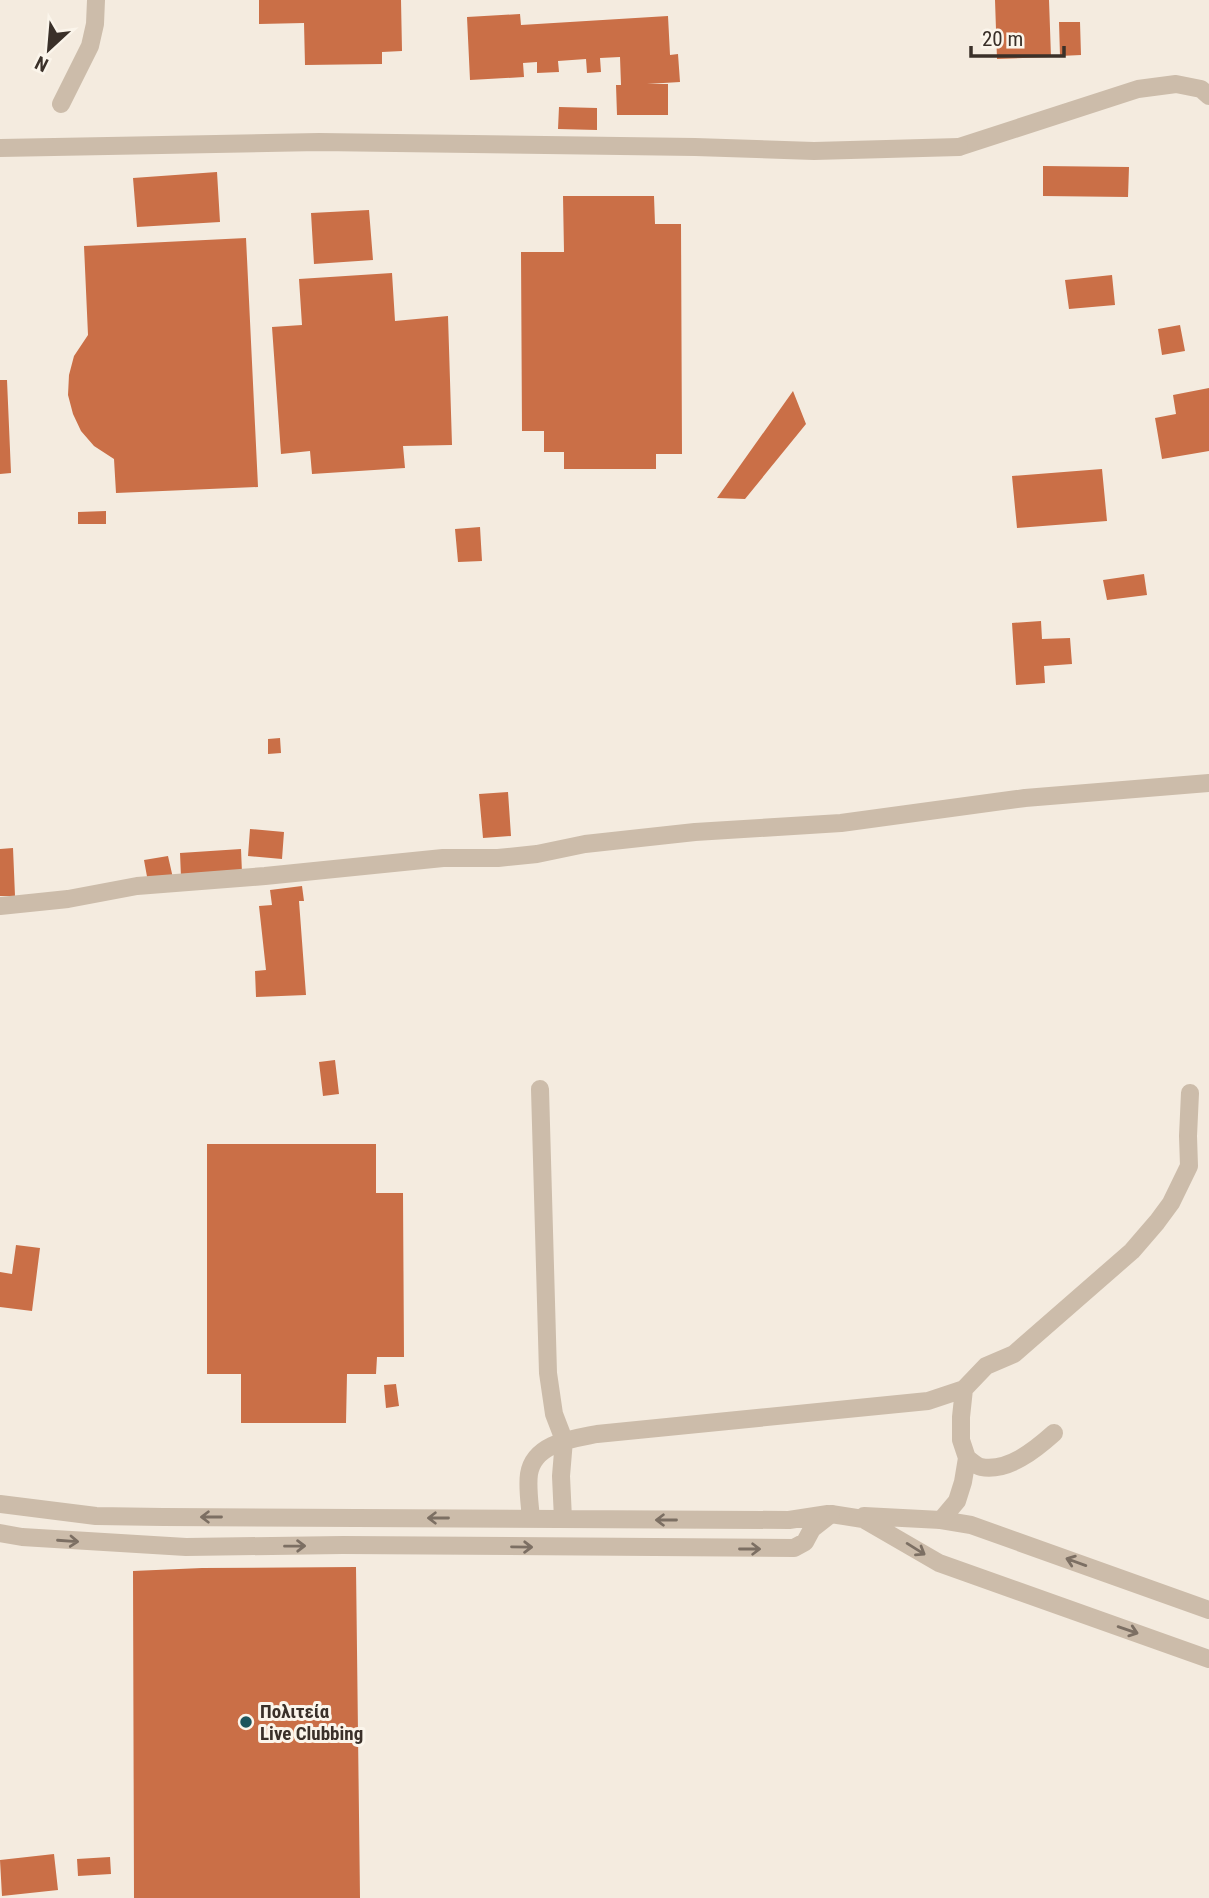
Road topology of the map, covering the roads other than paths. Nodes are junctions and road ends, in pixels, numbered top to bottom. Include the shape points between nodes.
1 (96, 0) edge
2 (1209, 96) edge
3 (61, 104) dead end
4 (0, 148) edge
5 (1209, 783) edge
6 (0, 906) edge
7 (540, 1089) dead end
8 (1190, 1093) dead end
9 (964, 1389) junction
10 (1054, 1433) dead end
11 (564, 1440) junction
12 (967, 1458) junction
13 (0, 1504) edge
14 (831, 1514) junction
15 (531, 1519) junction
16 (563, 1519) junction
17 (941, 1520) junction
18 (0, 1533) edge
19 (1209, 1610) edge
20 (1209, 1658) edge

1 - 3 street via 90,46
2 - 4 street via 1201,89 1176,85 1138,89 959,147 814,151 319,142
5 - 6 street via 1025,798 841,822 695,832 498,858 443,858 137,886
7 - 11 street via 548,1373
8 - 9 street via 1189,1166 1157,1222 1132,1251 1014,1354 986,1366
9 - 11 street via 928,1401
9 - 12 street via 961,1440
10 - 12 street via 1035,1450 1000,1467 978,1467
11 - 15 street via 538,1454 529,1472
11 - 16 street
12 - 17 street via 957,1501
15 -> 13 street via 96,1516
14 -> 16 street via 789,1520
14 - 17 street
18 -> 14 street via 186,1547 794,1548
14 -> 20 street via 863,1519 939,1563
15 - 16 street
19 -> 17 street via 971,1525

